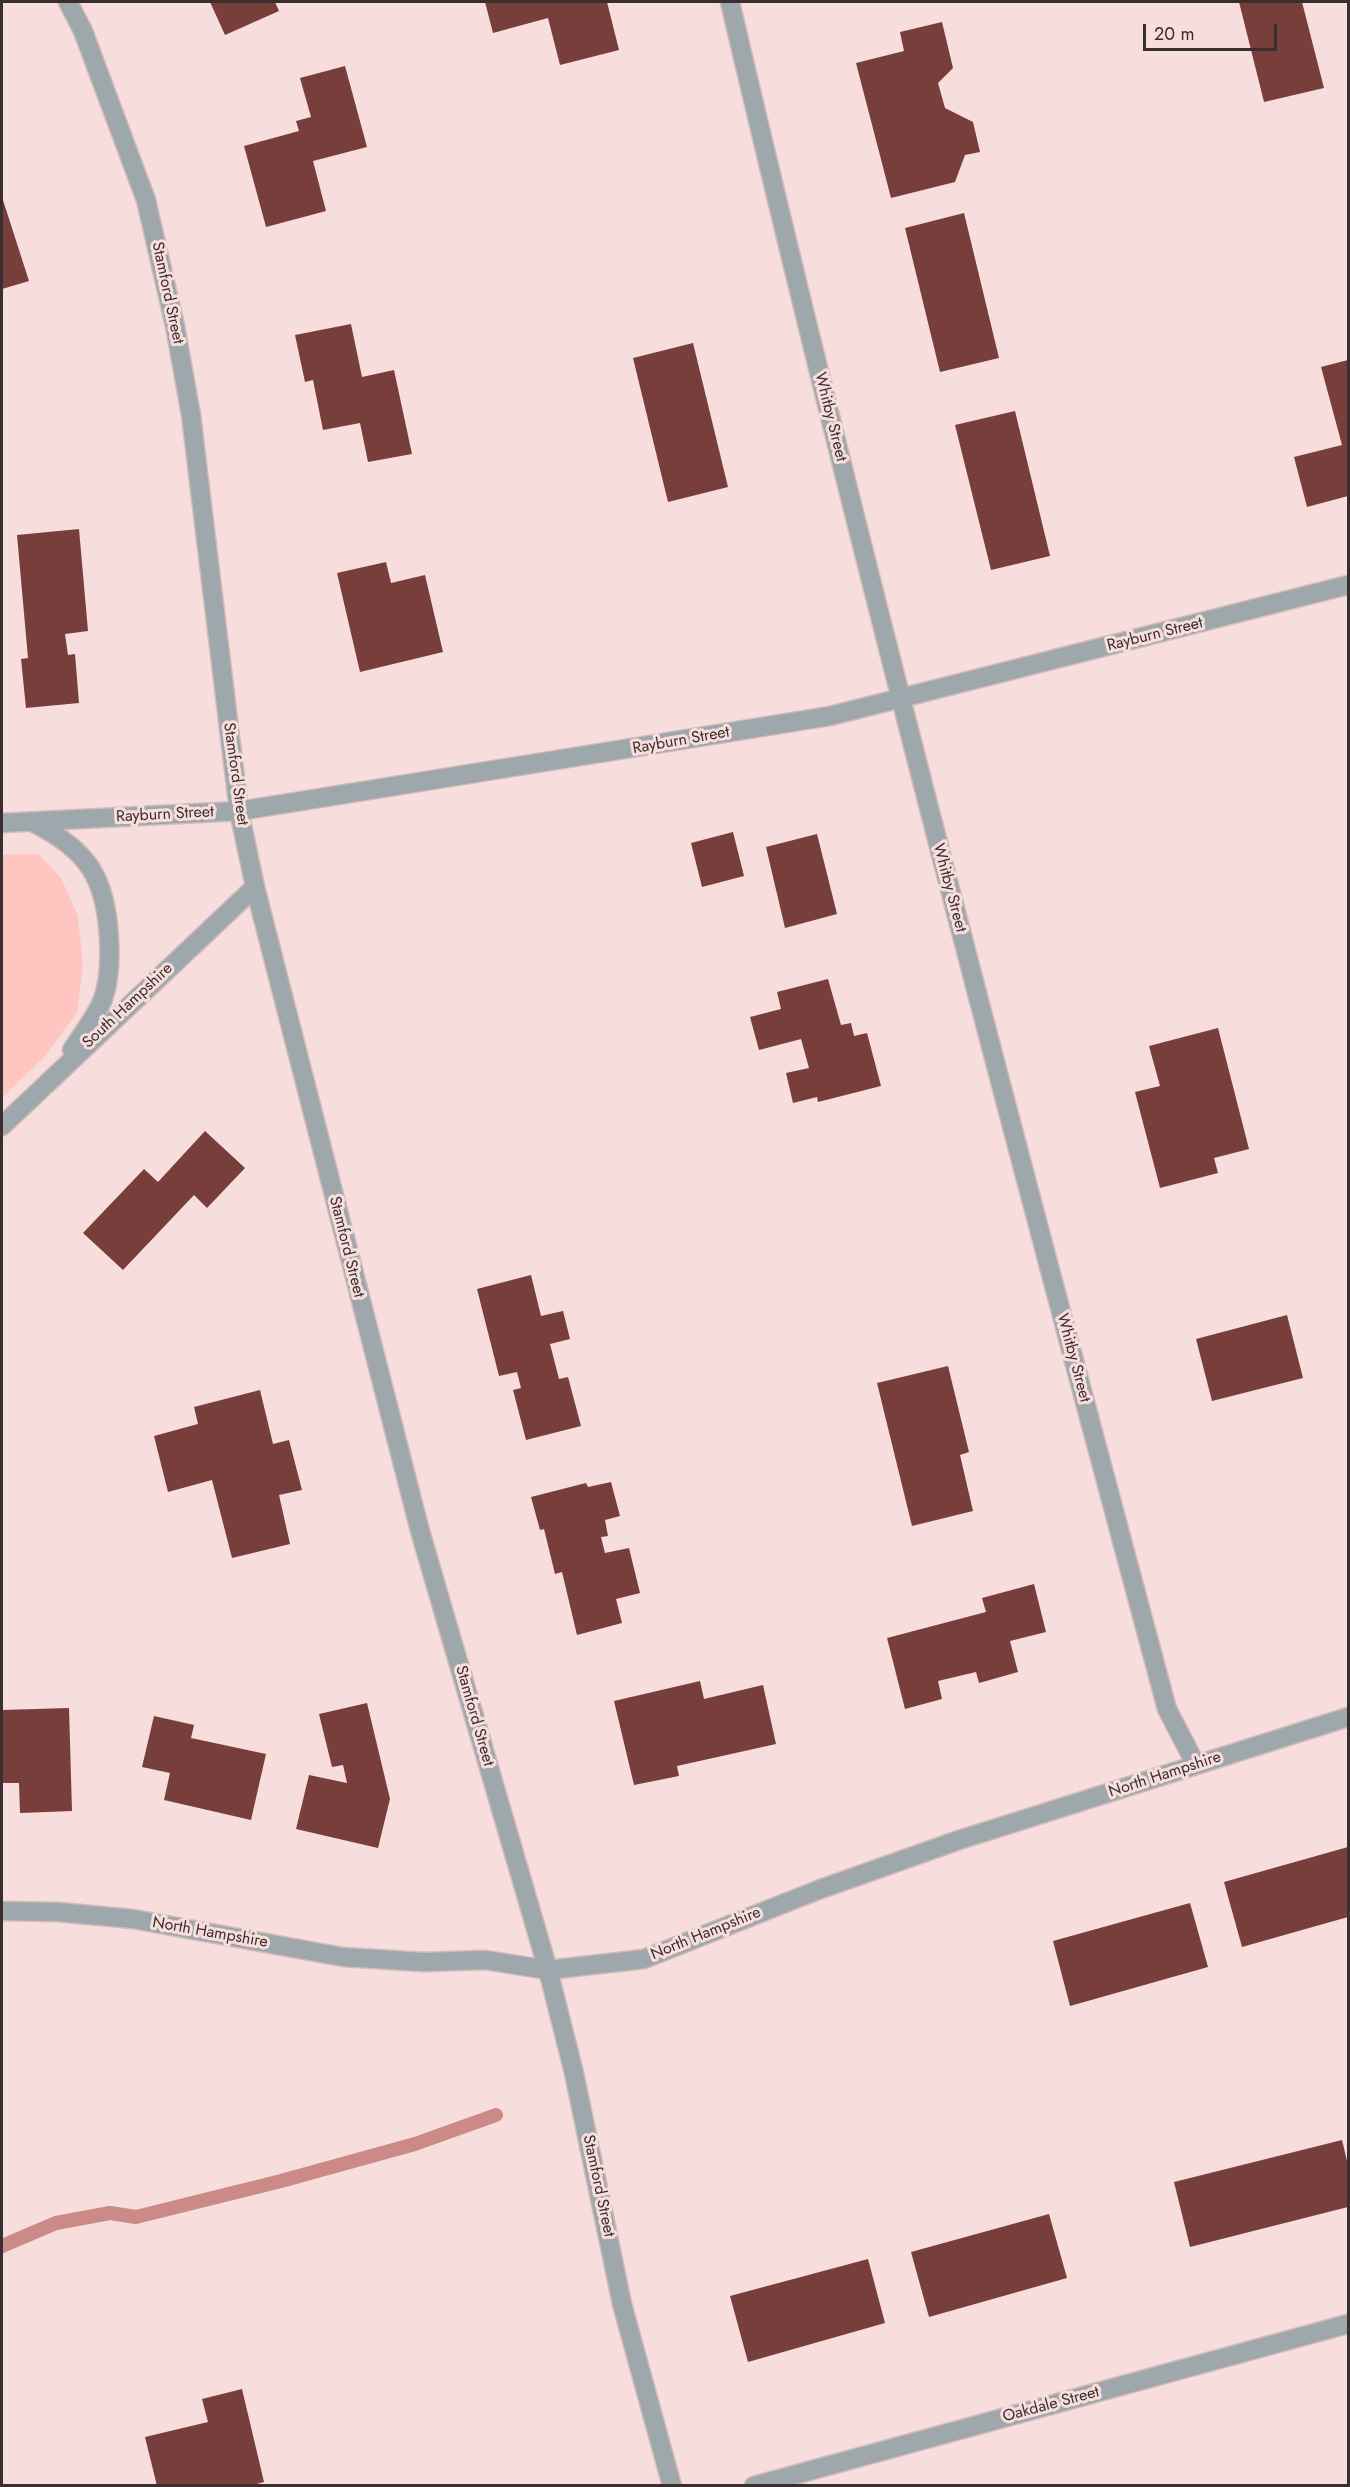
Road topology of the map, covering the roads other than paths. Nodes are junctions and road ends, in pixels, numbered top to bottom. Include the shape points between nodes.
1 (68, 2) edge
2 (730, 2) edge
3 (1348, 585) edge
4 (900, 700) junction
5 (239, 812) junction
6 (33, 822) junction
7 (2, 823) edge
8 (255, 887) junction
9 (60, 1070) junction
10 (2, 1126) edge
11 (1348, 1718) edge
12 (1196, 1765) junction
13 (2, 1911) edge
14 (548, 1970) junction
15 (1348, 2324) edge
16 (776, 2483) edge
17 (672, 2486) edge
18 (754, 2486) edge

1 - 5 street, Stamford Street via 87,41 146,200 175,326 191,415
2 - 4 street, Whitby Street
3 - 4 street, Rayburn Street
4 - 5 street, Rayburn Street via 830,716
4 - 12 street, Whitby Street via 1167,1709
5 - 6 street, Rayburn Street
5 - 8 street, Stamford Street
6 - 7 street, Rayburn Street
6 - 9 street via 60,836 83,857 99,883 108,912 110,962 103,999
8 - 9 street, South Hampshire
8 - 14 street, Stamford Street via 417,1521
9 - 10 street, South Hampshire
11 - 12 street, North Hampshire
12 - 14 street, North Hampshire via 959,1840 644,1959
13 - 14 street, North Hampshire via 133,1919 343,1957 424,1962 485,1960
14 - 17 street, Stamford Street via 574,2073 622,2304
15 - 16 street, Oakdale Street
16 - 18 street, Oakdale Street

